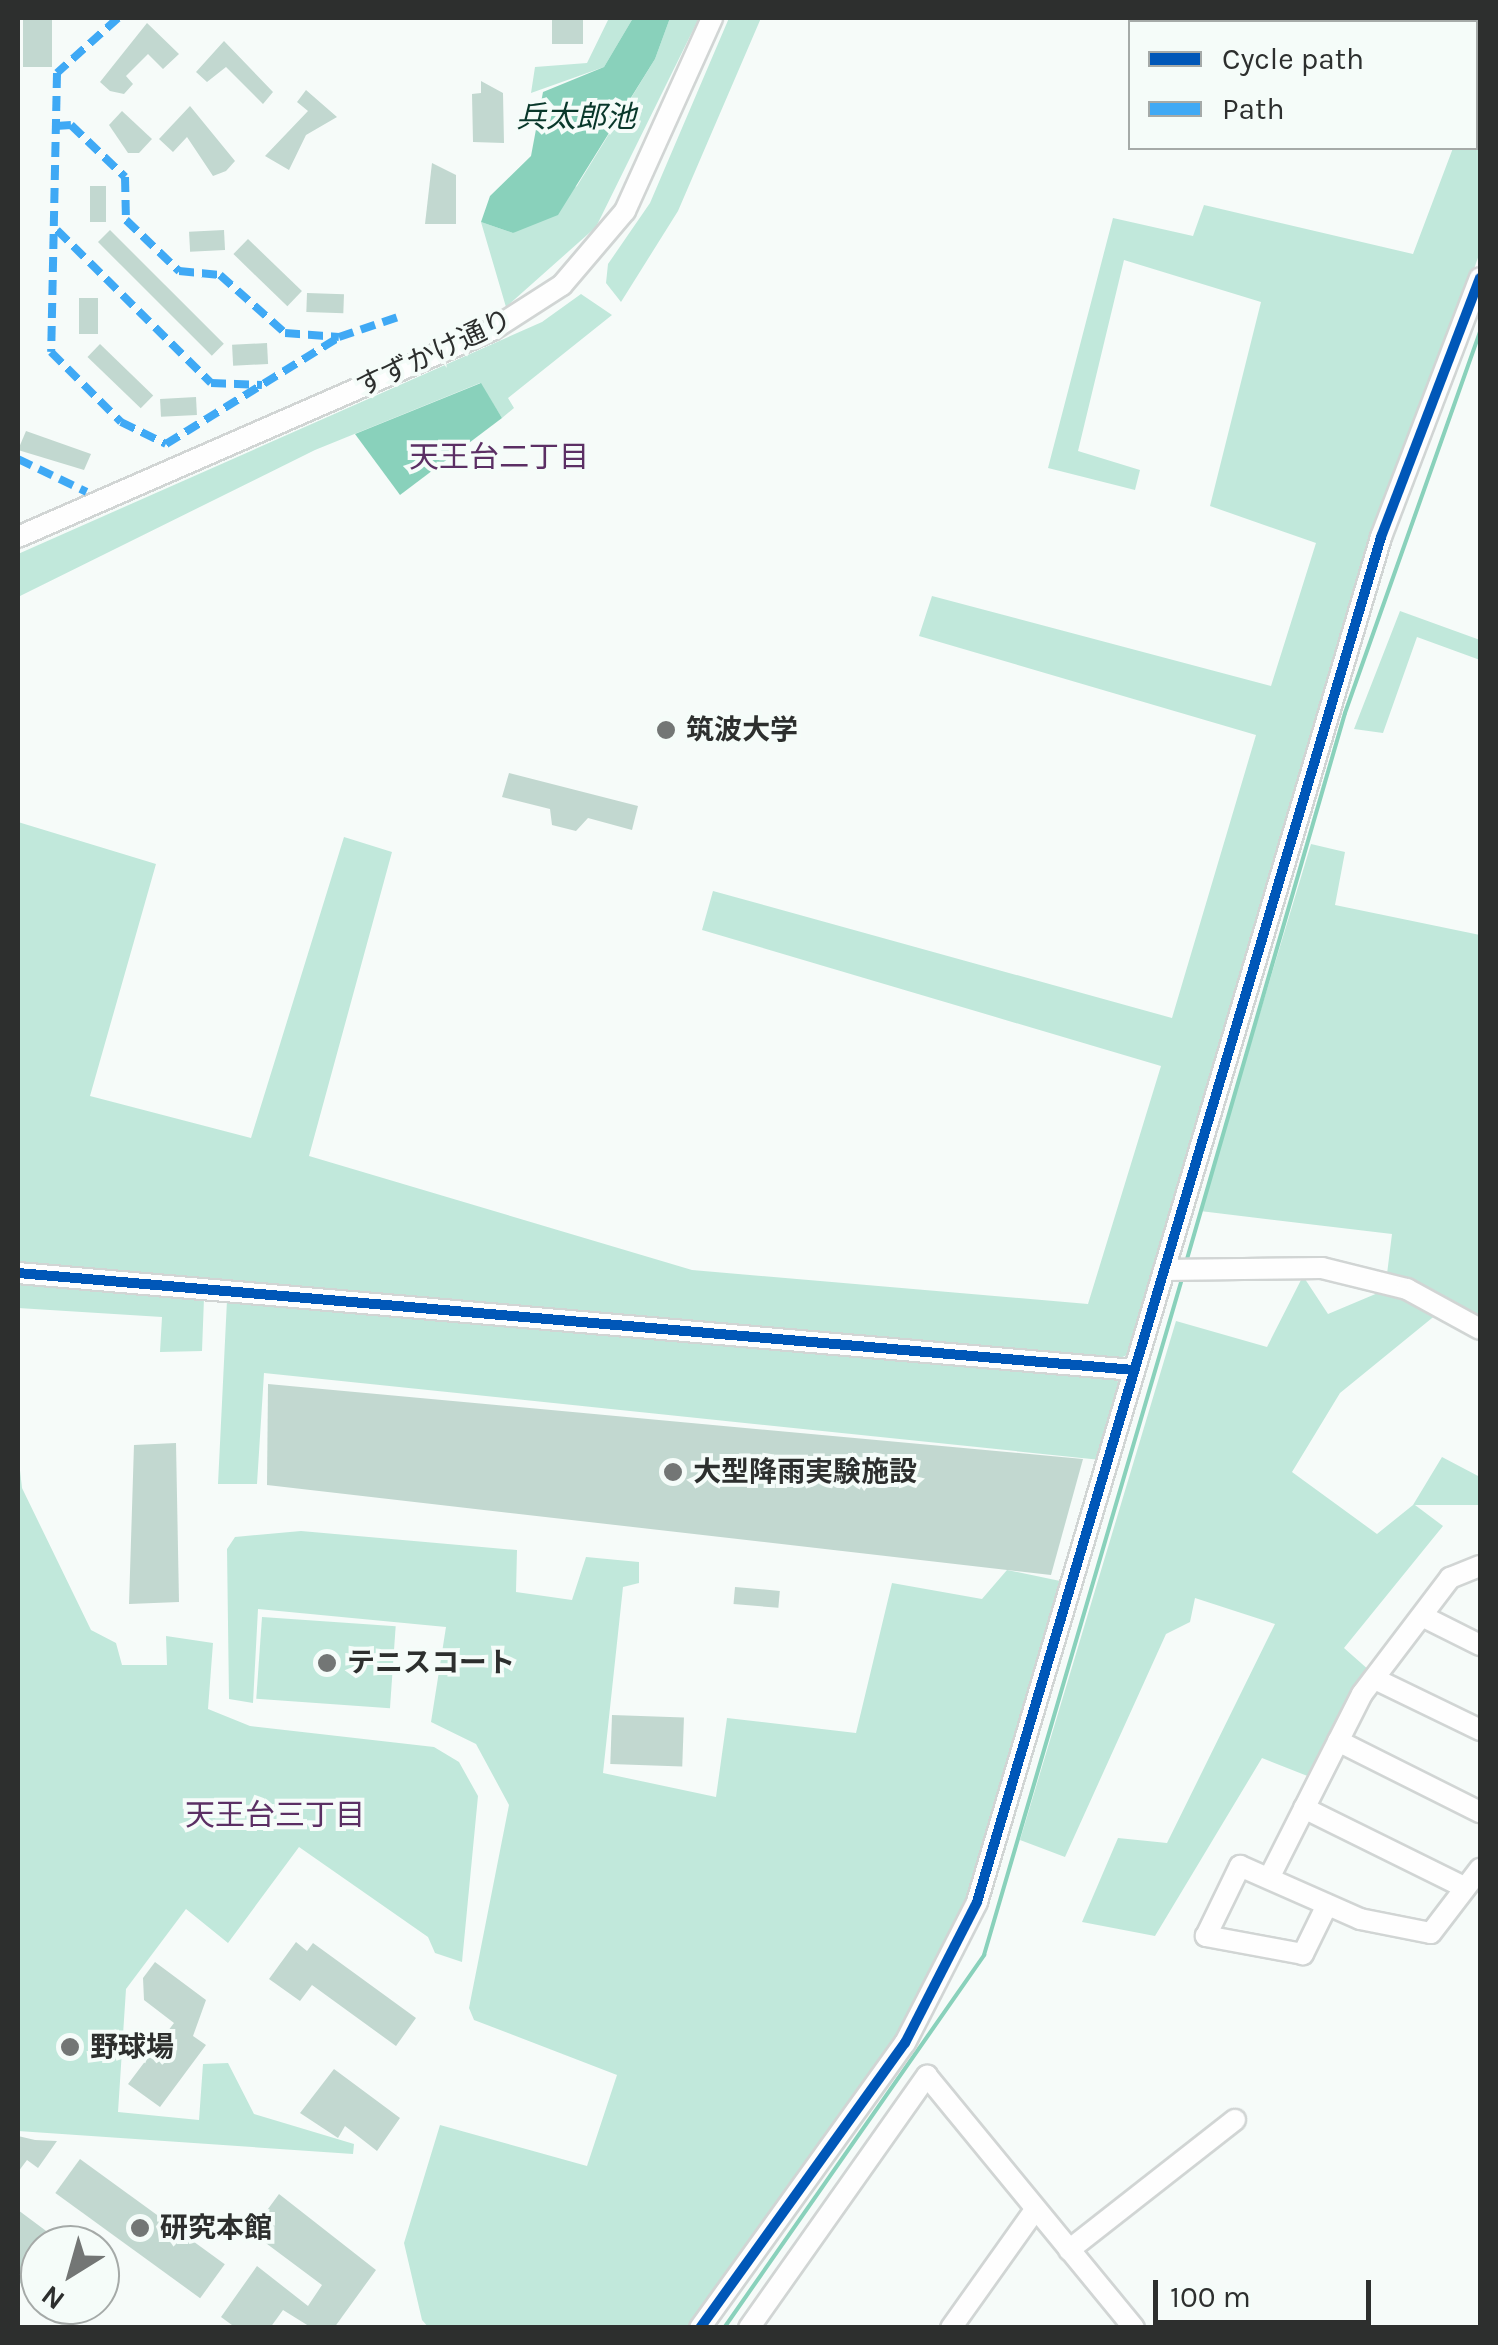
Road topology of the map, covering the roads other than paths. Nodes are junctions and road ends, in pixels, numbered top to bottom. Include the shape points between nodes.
1 (712, 18) edge
2 (1480, 278) edge
3 (18, 537) edge
4 (1164, 1270) junction
5 (18, 1272) edge
6 (1480, 1329) edge
7 (1134, 1370) junction
8 (1480, 1566) edge
9 (1422, 1616) junction
10 (1480, 1645) edge
11 (1375, 1679) junction
12 (1480, 1730) edge
13 (1338, 1741) junction
14 (1304, 1808) junction
15 (1480, 1812) edge
16 (1480, 1869) edge
17 (1270, 1876) junction
18 (1462, 1886) junction
19 (1327, 1905) junction
20 (1236, 2120) dead end
21 (1034, 2211) junction
22 (1069, 2250) junction
23 (700, 2328) edge
24 (749, 2328) edge
25 (951, 2328) edge
26 (1134, 2328) edge

1 - 3 street, すずかけ通り via 626,211 565,283 492,330
2 - 4 street via 1381,537
4 - 6 street via 1322,1268 1407,1289
4 - 7 street
5 - 7 street
7 - 23 street via 1006,1823 956,1956 905,2043
8 - 9 street via 1450,1578
9 - 10 street
9 - 11 street
11 - 12 street
11 - 13 street
13 - 14 street
13 - 15 street
14 - 17 street
14 - 18 street
16 - 18 street
17 - 19 street
17 - 19 street via 1240,1866 1206,1936 1303,1954
18 - 19 street via 1431,1933
20 - 22 street
21 - 22 street
21 - 24 street via 927,2076
21 - 25 street
22 - 26 street

